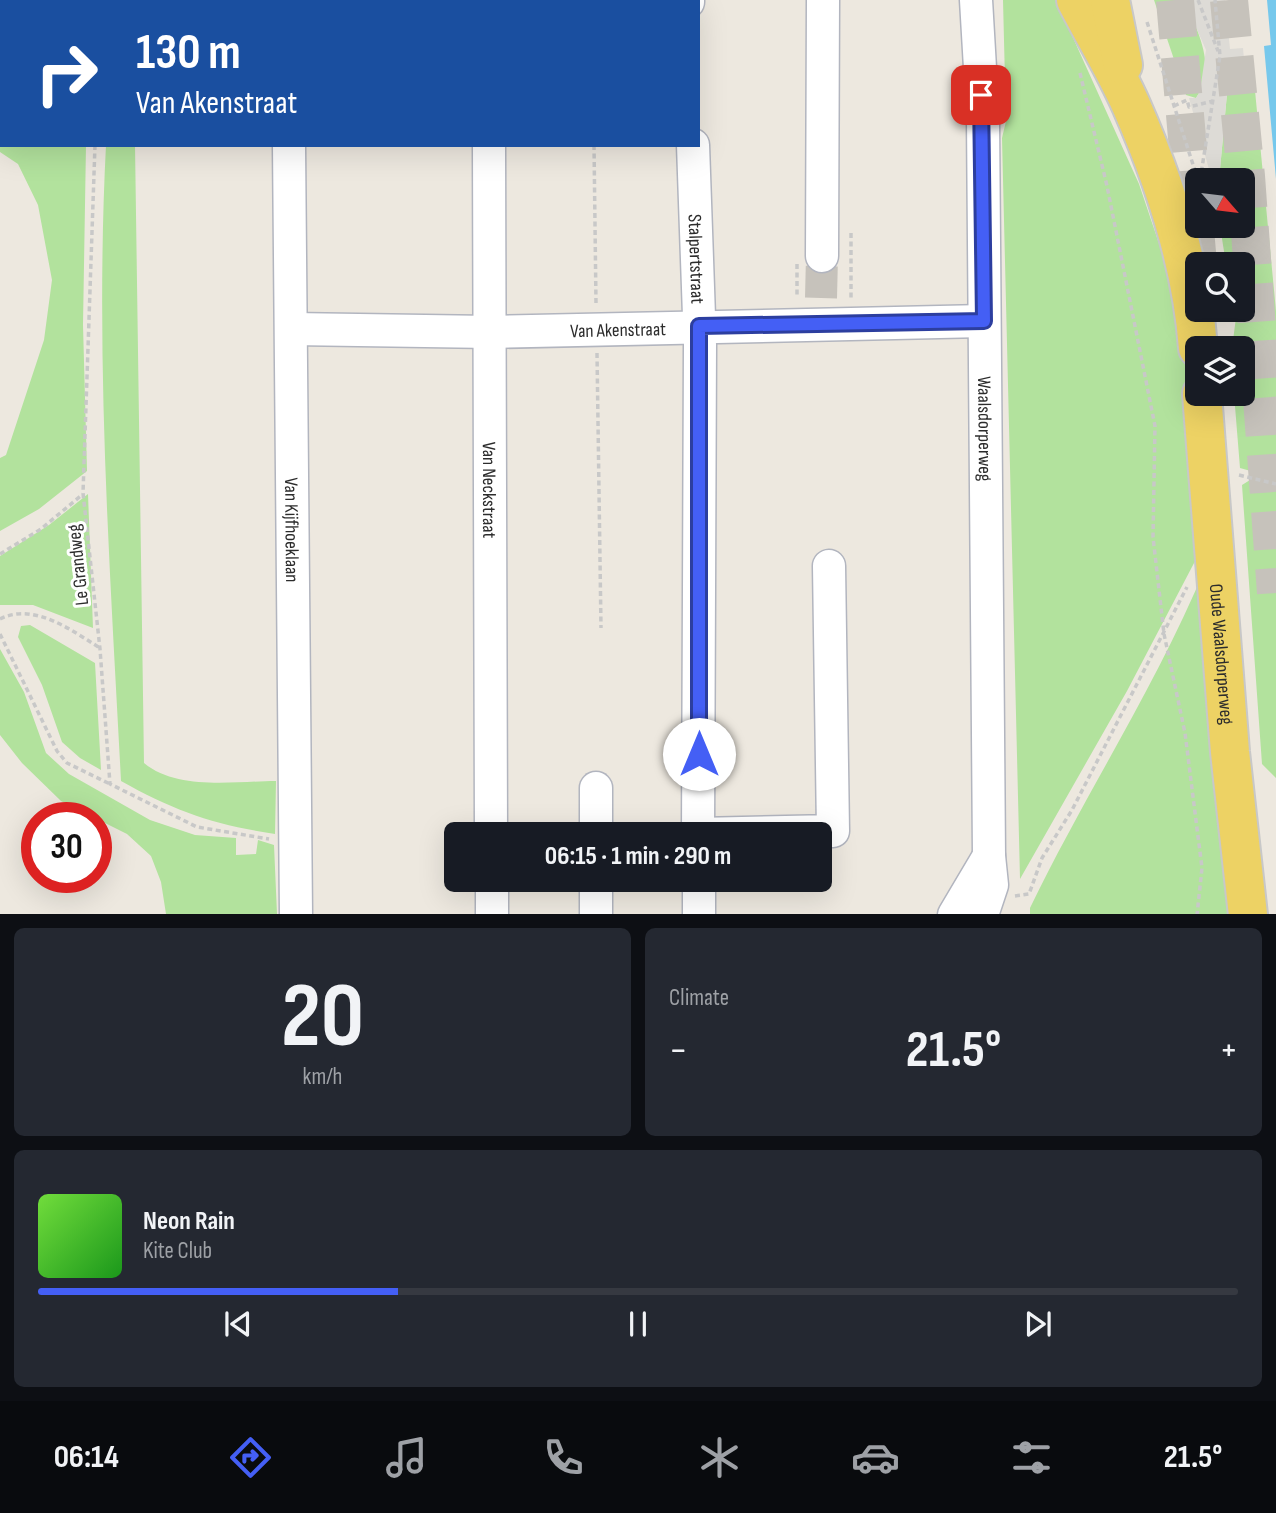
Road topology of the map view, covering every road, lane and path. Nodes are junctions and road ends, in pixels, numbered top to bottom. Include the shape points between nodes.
1 (823, 0) edge
2 (976, 0) edge
3 (1076, 0) edge
4 (1198, 0) edge
5 (1215, 0) edge
6 (1127, 7) edge
7 (1220, 57) junction
8 (1076, 62) dead end
9 (1213, 101) junction
10 (1131, 105) junction
11 (1174, 106) junction
12 (95, 147) edge
13 (289, 147) edge
14 (489, 147) edge
15 (594, 147) edge
16 (693, 147) edge
17 (1195, 168) edge
18 (1201, 168) edge
19 (822, 256) tunnel mouth
20 (984, 321) junction
21 (699, 326) junction
22 (292, 329) junction
23 (596, 330) junction
24 (491, 332) junction
25 (1197, 336) edge
26 (1203, 406) edge
27 (1226, 471) dead end
28 (1276, 484) edge
29 (83, 493) junction
30 (0, 554) edge
31 (829, 566) dead end
32 (1188, 584) dead end
33 (0, 619) edge
34 (601, 628) dead end
35 (0, 634) edge
36 (1164, 634) junction
37 (100, 649) junction
38 (110, 784) junction
39 (596, 788) dead end
40 (492, 822) edge
41 (596, 822) edge
42 (698, 822) edge
43 (832, 831) edge
44 (295, 844) junction
45 (989, 856) junction
46 (492, 892) edge
47 (596, 892) edge
48 (699, 892) edge
49 (992, 907) edge
50 (296, 914) edge
51 (492, 914) edge
52 (596, 914) edge
53 (699, 914) edge
54 (955, 914) edge
55 (1197, 914) edge
56 (1248, 914) edge

1 - 19 street
2 - 20 street, Waalsdorperweg via 983,119
3 - 10 main road
4 - 7 path
5 - 7 path
6 - 10 main road
6 - 11 path
7 - 9 path
8 - 36 path via 1107,186 1155,426 1153,537
9 - 11 path via 1189,107 1187,100
9 - 18 path
10 - 25 main road via 1170,210
11 - 17 path
12 - 29 path, Le Grandweg
13 - 22 street, Van Kijfhoeklaan
14 - 24 street, Van Neckstraat
15 - 23 path
16 - 21 street, Stalpertstraat
20 - 21 street, Van Akenstraat via 821,311
20 - 45 street, Waalsdorperweg
21 - 23 street, Van Akenstraat
21 - 42 street, Stalpertstraat
22 - 24 street, Van Akenstraat
22 - 44 street, Van Kijfhoeklaan
23 - 24 street, Van Akenstraat
23 - 34 path
24 - 40 street, Van Neckstraat
26 - 56 main road, Oude Waalsdorperweg via 1231,765
27 - 28 path
29 - 30 path via 41,529
29 - 37 path, Le Grandweg
31 - 43 street
32 - 36 path
33 - 37 path via 13,613 34,614
35 - 38 path via 57,751 67,763
36 - 49 path via 1042,858 1028,894
36 - 55 path via 1185,733 1202,868
37 - 38 path, Le Grandweg
38 - 44 path via 197,827
39 - 41 street
44 - 50 street, Van Kijfhoeklaan
45 - 49 street, Waalsdorperweg
45 - 54 street
46 - 51 street
47 - 52 street
48 - 53 street

